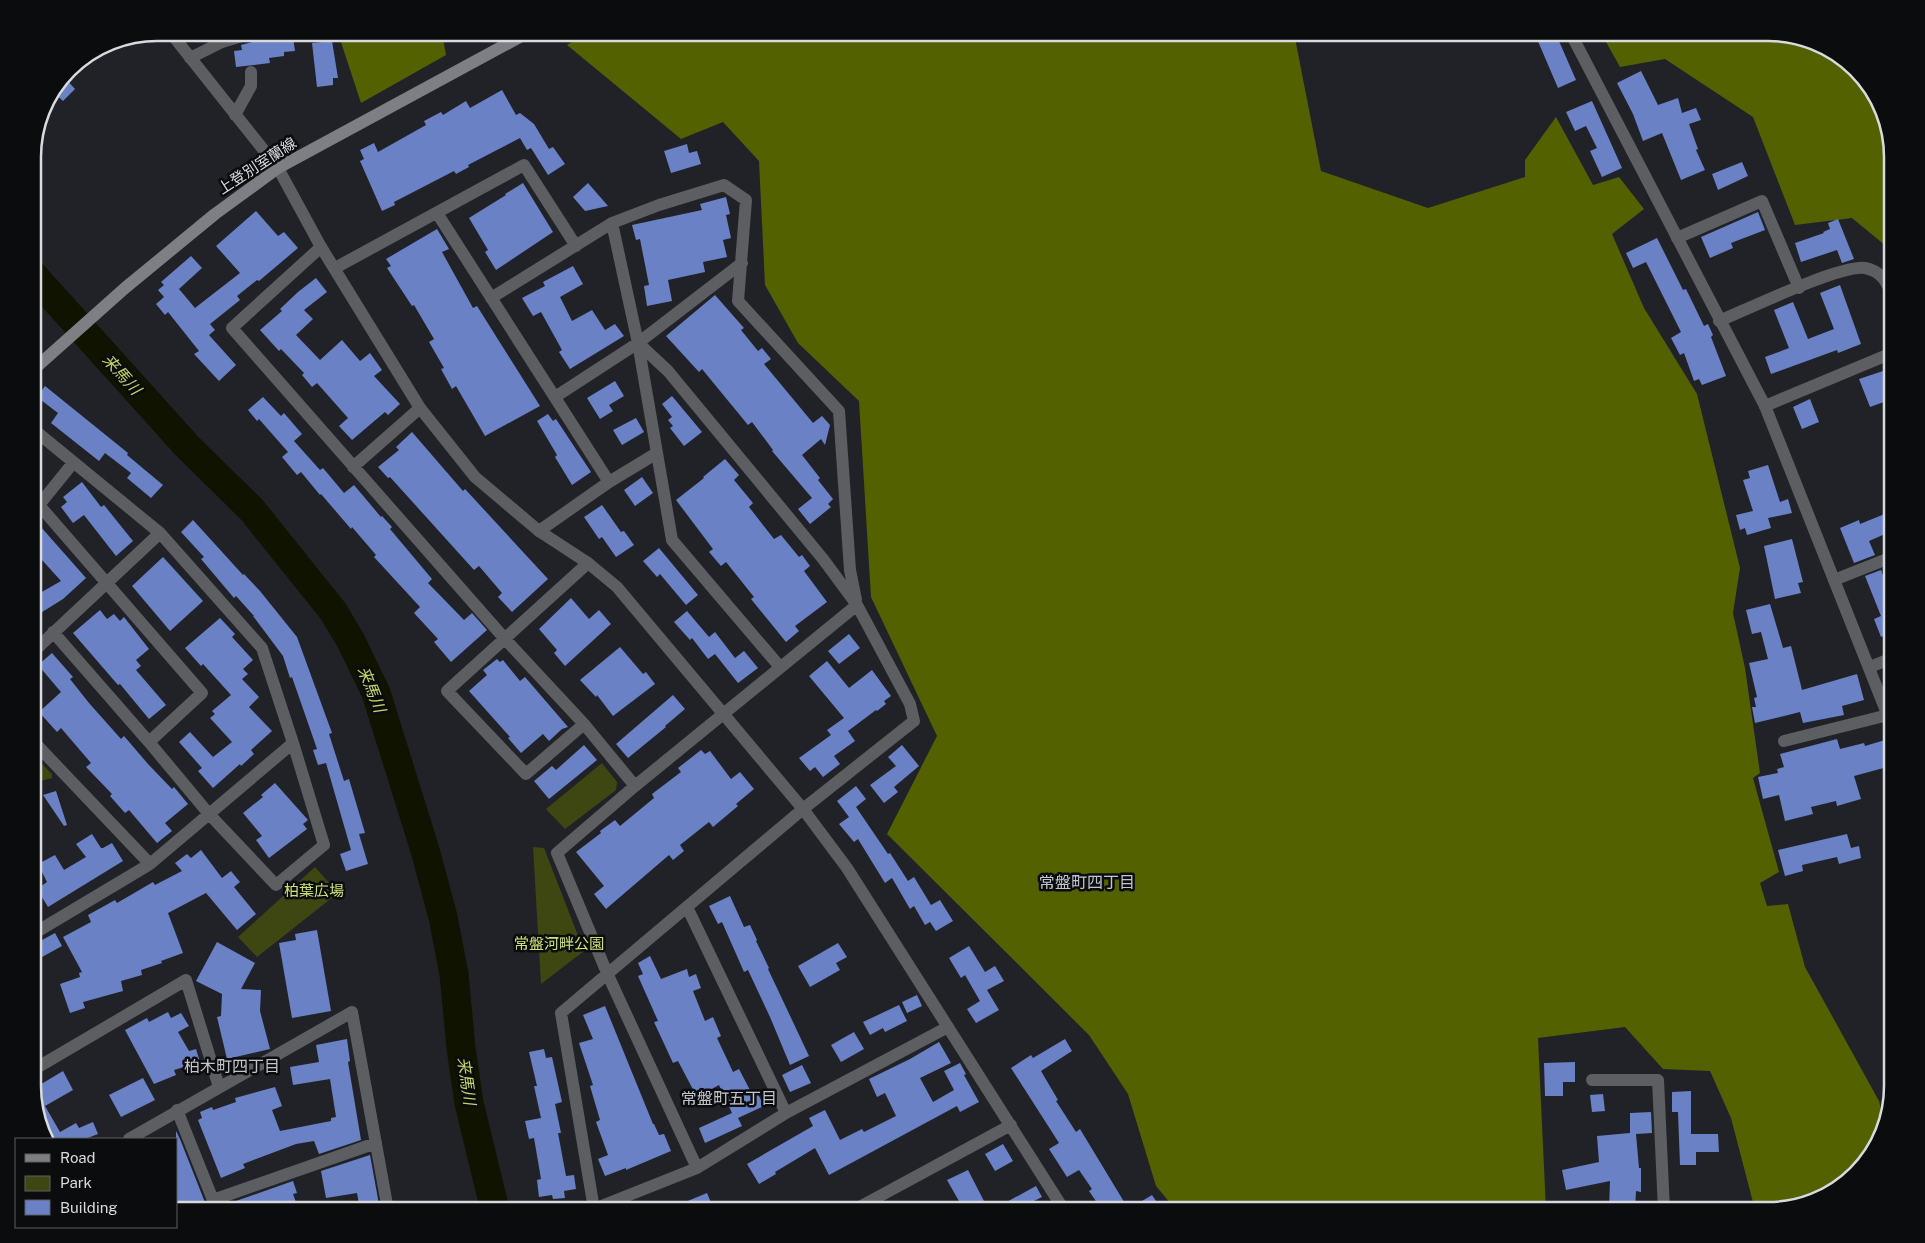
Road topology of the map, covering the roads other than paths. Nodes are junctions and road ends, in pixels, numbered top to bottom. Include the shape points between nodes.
1 (177, 41) edge
2 (225, 41) edge
3 (512, 41) edge
4 (1575, 41) edge
5 (190, 58) junction
6 (251, 72) dead end
7 (235, 115) junction
8 (278, 168) junction
9 (437, 213) junction
10 (612, 223) junction
11 (1677, 238) junction
12 (576, 246) junction
13 (321, 247) junction
14 (742, 263) junction
15 (335, 268) junction
16 (1884, 279) edge
17 (1799, 288) junction
18 (490, 298) junction
19 (1719, 321) junction
20 (638, 343) junction
21 (1884, 356) edge
22 (41, 362) edge
23 (555, 397) junction
24 (1765, 406) junction
25 (420, 408) junction
26 (41, 436) edge
27 (657, 453) junction
28 (73, 463) junction
29 (353, 467) junction
30 (609, 482) junction
31 (41, 503) edge
32 (41, 507) edge
33 (539, 531) junction
34 (160, 533) junction
35 (1884, 560) edge
36 (588, 563) junction
37 (1834, 580) junction
38 (105, 584) junction
39 (857, 605) junction
40 (53, 632) junction
41 (505, 639) junction
42 (41, 644) edge
43 (1884, 661) edge
44 (780, 667) junction
45 (1870, 667) junction
46 (1884, 704) edge
47 (724, 712) junction
48 (1884, 721) edge
49 (584, 724) junction
50 (1784, 741) dead end
51 (149, 742) junction
52 (294, 743) junction
53 (41, 749) edge
54 (635, 786) junction
55 (803, 809) junction
56 (209, 814) junction
57 (150, 864) junction
58 (687, 907) junction
59 (41, 929) edge
60 (607, 973) junction
61 (948, 1027) junction
62 (41, 1065) edge
63 (1592, 1080) dead end
64 (219, 1087) junction
65 (178, 1110) junction
66 (786, 1113) junction
67 (1011, 1125) junction
68 (131, 1138) edge
69 (376, 1143) junction
70 (697, 1168) junction
71 (214, 1202) edge
72 (223, 1202) edge
73 (387, 1202) edge
74 (593, 1202) edge
75 (612, 1202) edge
76 (869, 1202) edge
77 (1059, 1202) edge
78 (1664, 1202) edge

1 - 5 street
2 - 5 street
3 - 8 main road, 上登別室蘭線
4 - 11 street
5 - 7 street
6 - 7 street via 251,86
7 - 8 street
8 - 13 street
8 - 22 main road, 上登別室蘭線 via 215,214
9 - 12 street via 524,165
9 - 15 street
9 - 18 street
10 - 12 street
10 - 14 street via 724,185 746,200
10 - 20 street
11 - 17 street via 1762,201
11 - 19 street
12 - 18 street
13 - 15 street
13 - 29 street via 232,328
14 - 20 street
14 - 39 street via 738,300 839,410 850,570
15 - 25 street
16 - 17 street via 1867,268 1847,269
17 - 19 street
18 - 23 street
19 - 24 street
20 - 23 street
20 - 27 street
20 - 39 street via 668,371
21 - 24 street
23 - 30 street
24 - 37 street
25 - 29 street
25 - 33 street via 475,477
26 - 28 street
27 - 30 street
27 - 44 street via 672,540
28 - 31 street
28 - 34 street
29 - 41 street
30 - 33 street
32 - 38 street
33 - 36 street
34 - 38 street
34 - 52 street via 262,648
35 - 37 street
36 - 41 street
36 - 47 street via 617,587
37 - 45 street
38 - 40 street
38 - 51 street via 202,693
39 - 44 street
39 - 55 street via 910,704 914,721
40 - 42 street
40 - 51 street
41 - 49 street
41 - 49 street via 447,691 526,774
43 - 45 street
44 - 47 street
45 - 46 street
47 - 54 street
47 - 55 street
48 - 50 street
49 - 54 street
51 - 56 street
52 - 56 street
52 - 56 street via 324,845 276,885
53 - 57 street
54 - 60 street via 557,853
55 - 58 street
55 - 61 street via 847,868
56 - 57 street
57 - 59 street
58 - 60 street
58 - 66 street
60 - 70 street
60 - 74 street via 561,1013
61 - 66 street
61 - 67 street
62 - 64 street via 186,980
63 - 78 street via 1658,1080
64 - 65 street
64 - 69 street via 352,1012
65 - 68 street
65 - 71 street
66 - 70 street
67 - 76 street
67 - 77 street
69 - 72 street
69 - 73 street
70 - 75 street

